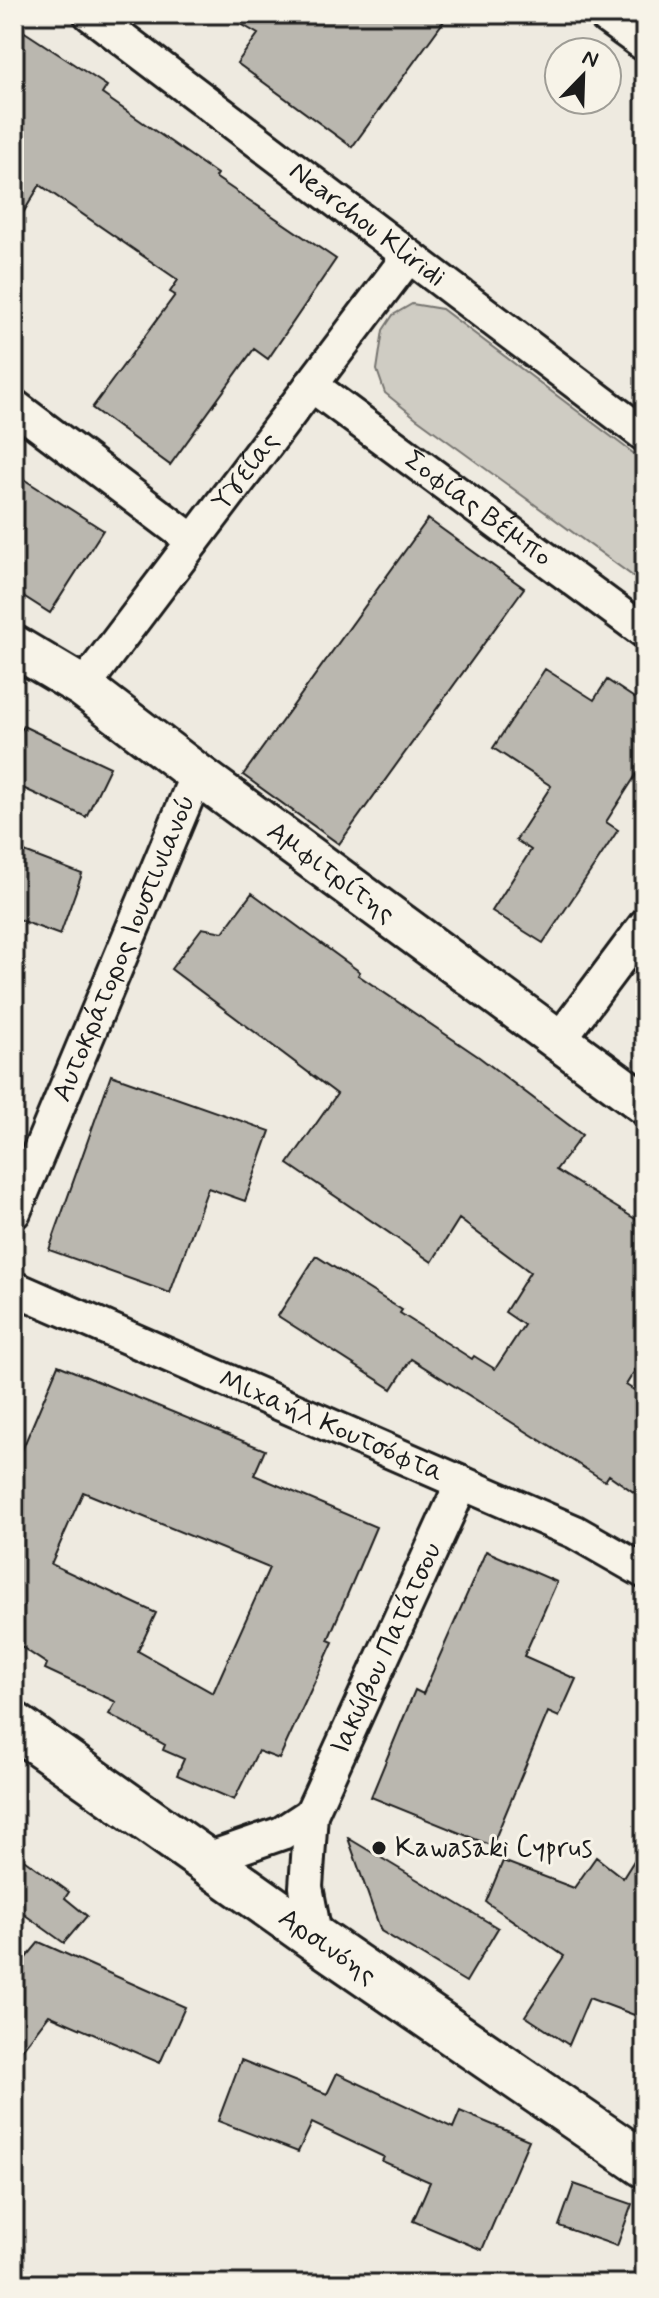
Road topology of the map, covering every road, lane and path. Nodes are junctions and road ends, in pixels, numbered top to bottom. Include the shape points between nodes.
1 (90, 14) edge
2 (609, 14) edge
3 (645, 40) edge
4 (408, 257) junction
5 (311, 385) junction
6 (14, 406) edge
7 (645, 435) edge
8 (193, 541) junction
9 (645, 632) edge
10 (14, 646) edge
11 (83, 687) junction
12 (197, 774) junction
13 (645, 925) edge
14 (559, 1040) junction
15 (645, 1104) edge
16 (14, 1212) edge
17 (14, 1288) edge
18 (462, 1483) junction
19 (645, 1572) edge
20 (14, 1725) edge
21 (311, 1814) junction
22 (204, 1860) junction
23 (316, 1939) junction
24 (641, 2156) edge

1 - 4 street, Nearchou Kliridi
2 - 3 street
4 - 5 street, Υγείας
4 - 7 street, Nearchou Kliridi
5 - 8 street, Υγείας
5 - 9 street, Σοφίας Βέμπο
6 - 8 street
8 - 11 street, Υγείας
10 - 11 street, Αμφιτρίτης
11 - 12 street, Αμφιτρίτης
12 - 14 street, Αμφιτρίτης
12 - 16 street, Αυτοκράτορος Ιουστινιανού
13 - 14 street
14 - 15 street, Αμφιτρίτης
17 - 18 street, Μιχαήλ Κουτσόφτα
18 - 19 street, Μιχαήλ Κουτσόφτα via 575,1532
18 - 21 street, Ιακώβου Πατάτσου
20 - 22 main road, Αρσινόης
21 - 22 street via 282,1833
21 - 23 street, Ιακώβου Πατάτσου via 306,1887
22 - 23 main road, Αρσινόης
23 - 24 main road, Αρσινόης

